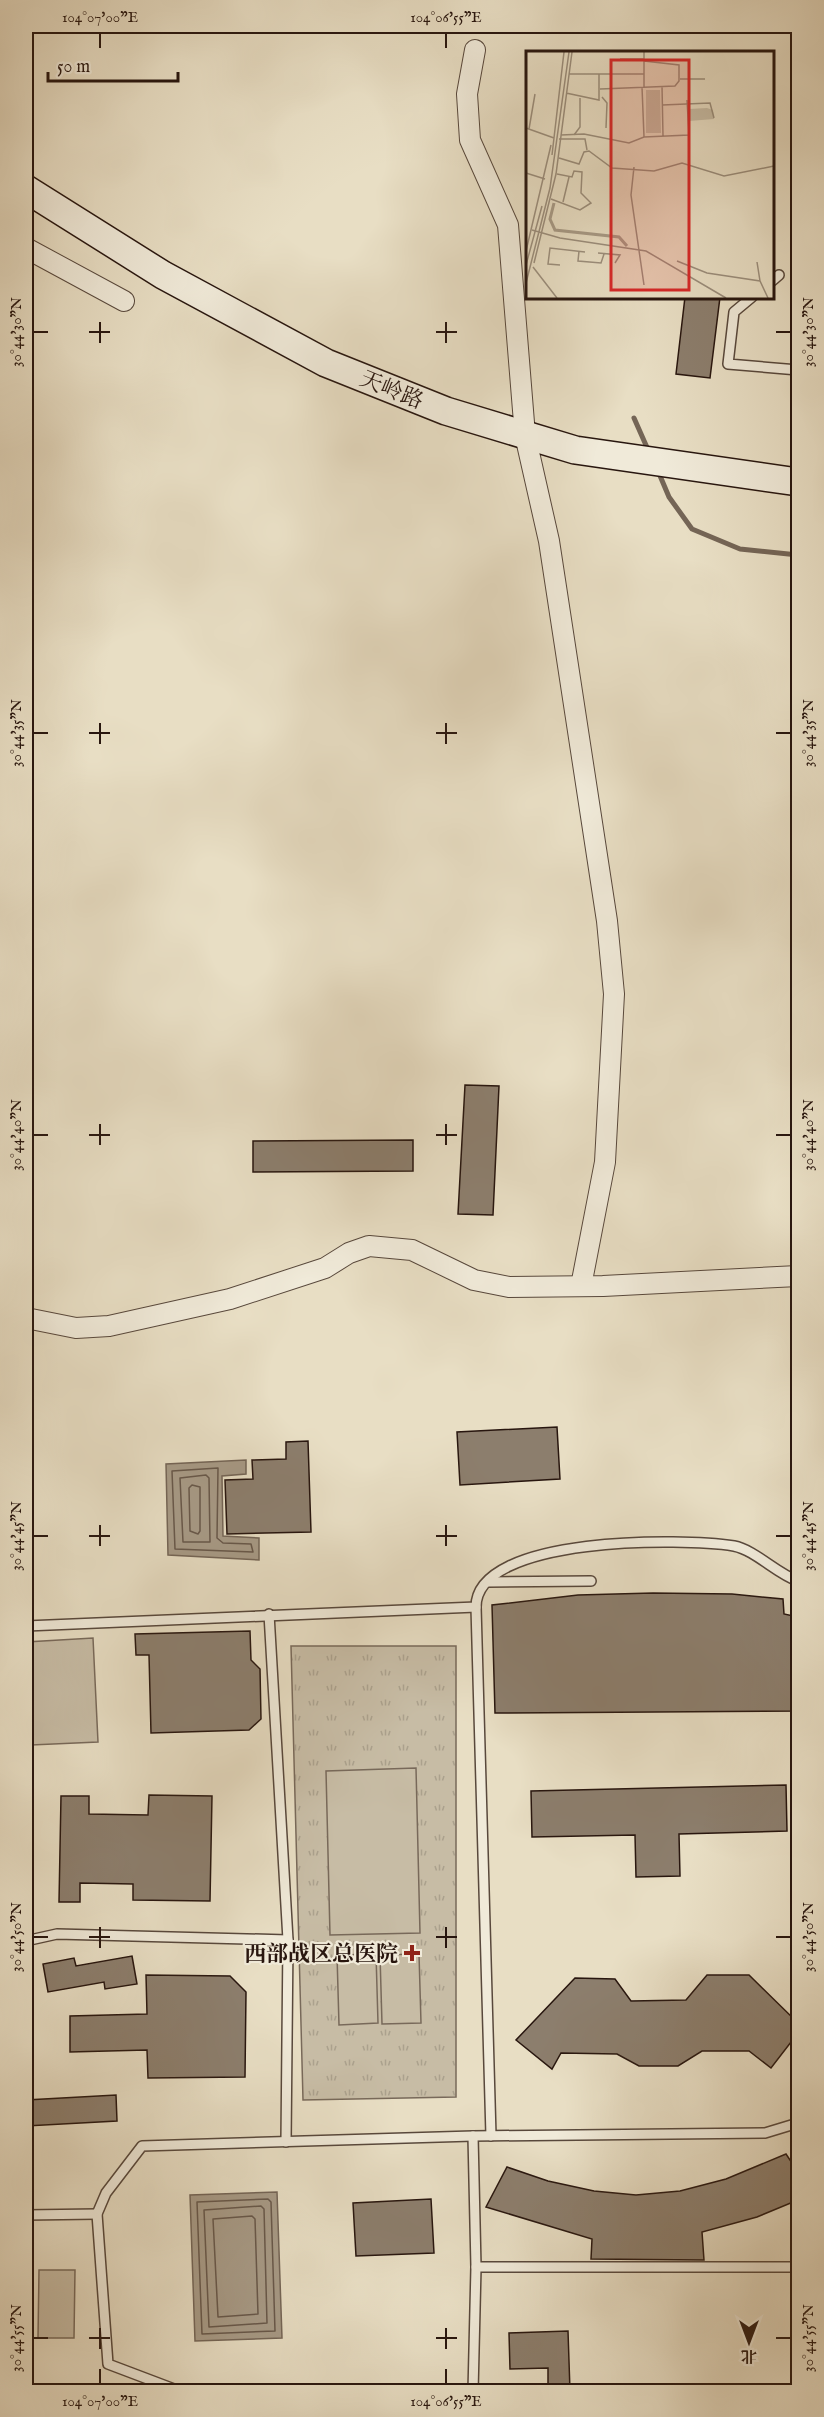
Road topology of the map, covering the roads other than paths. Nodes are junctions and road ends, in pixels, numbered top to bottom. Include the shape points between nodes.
1 (475, 50) dead end
2 (26, 189) edge
3 (26, 248) edge
4 (751, 298) edge
5 (124, 301) dead end
6 (798, 369) edge
7 (525, 435) junction
8 (798, 482) edge
9 (798, 1276) edge
10 (580, 1286) junction
11 (26, 1318) edge
12 (591, 1581) dead end
13 (798, 1581) edge
14 (485, 1582) junction
15 (476, 1607) junction
16 (269, 1614) junction
17 (26, 1626) edge
18 (288, 1940) junction
19 (26, 1945) edge
20 (798, 2123) edge
21 (473, 2136) junction
22 (491, 2136) junction
23 (286, 2142) junction
24 (98, 2214) junction
25 (26, 2215) edge
26 (476, 2267) junction
27 (798, 2267) edge
28 (182, 2391) edge
29 (473, 2391) edge

1 - 7 street via 467,94 471,140 508,225
2 - 7 street, 天岭路 via 163,274 326,363 446,411
3 - 5 street
4 - 6 lane via 734,312 728,364
7 - 8 street, 天岭路 via 575,450
7 - 10 street via 549,542 607,921 614,994 605,1162
9 - 10 street
10 - 11 street via 509,1287 474,1280 412,1250 369,1246 325,1268 230,1299 109,1326 76,1328
12 - 14 lane
13 - 14 lane via 736,1546 631,1541 529,1557
14 - 15 lane via 476,1596
15 - 16 lane
15 - 22 lane
16 - 17 lane
16 - 18 lane
18 - 19 lane via 57,1934 30,1940
18 - 23 lane
20 - 22 lane via 765,2133
21 - 22 lane
21 - 23 lane
21 - 26 lane
23 - 24 lane via 142,2146 106,2193
24 - 25 lane
24 - 28 lane via 108,2364
26 - 27 lane
26 - 29 lane

